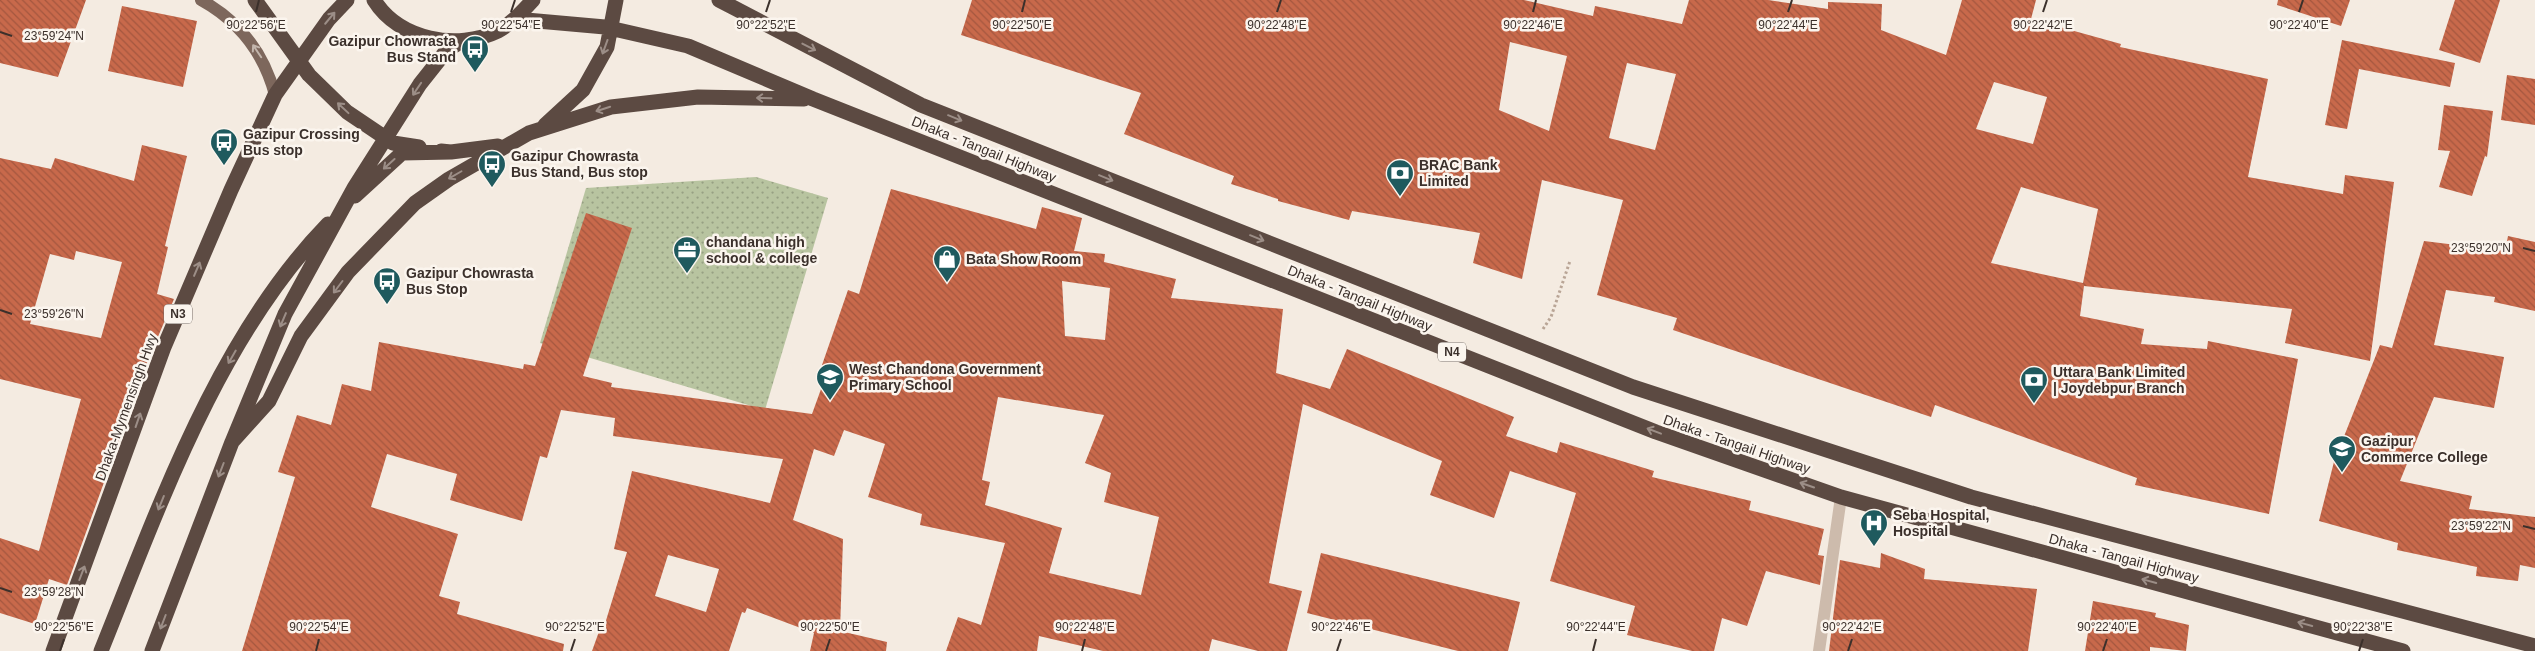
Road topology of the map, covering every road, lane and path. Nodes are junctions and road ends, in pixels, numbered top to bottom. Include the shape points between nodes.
1 (201, 0) edge
2 (256, 0) edge
3 (347, 0) edge
4 (374, 0) edge
5 (533, 0) edge
6 (616, 0) edge
7 (719, 0) edge
8 (515, 19) junction
9 (462, 41) junction
10 (275, 95) junction
11 (813, 99) junction
12 (451, 152) junction
13 (1570, 261) dead end
14 (1532, 346) junction
15 (232, 442) junction
16 (1841, 497) junction
17 (2535, 646) edge
18 (53, 651) edge
19 (101, 651) edge
20 (152, 651) edge
21 (1819, 651) edge
22 (2403, 651) edge

10 -> 1 main road via 269,72 257,50 238,28
12 -> 2 highway via 393,142 347,112 309,75
10 -> 3 highway, Dhaka-Mymensingh Hwy / N3 via 329,19
4 - 9 highway via 379,9 403,28 431,40
5 - 8 highway
6 -> 12 highway via 607,47 583,90 554,119 522,141
7 -> 14 highway, Dhaka - Tangail Highway / N4 via 921,105
8 - 9 highway via 481,38
8 - 11 highway, Dhaka - Tangail Highway / N4 via 605,27 688,46
9 -> 15 highway via 447,50 420,84 354,188 285,314
18 -> 10 highway, Dhaka-Mymensingh Hwy / N3 via 164,347
11 -> 15 highway via 698,98 611,107 529,134 449,179 415,203 348,272 301,336 269,401
16 -> 11 highway, Dhaka - Tangail Highway / N4 via 1656,432
12 -> 19 highway via 402,153 303,250 258,313 219,380 164,495
13 - 14 path via 1551,317
14 - 17 highway, Dhaka - Tangail Highway / N4 via 1633,387 1971,497
15 -> 20 highway
16 - 21 street
22 -> 16 highway, Dhaka - Tangail Highway / N4

